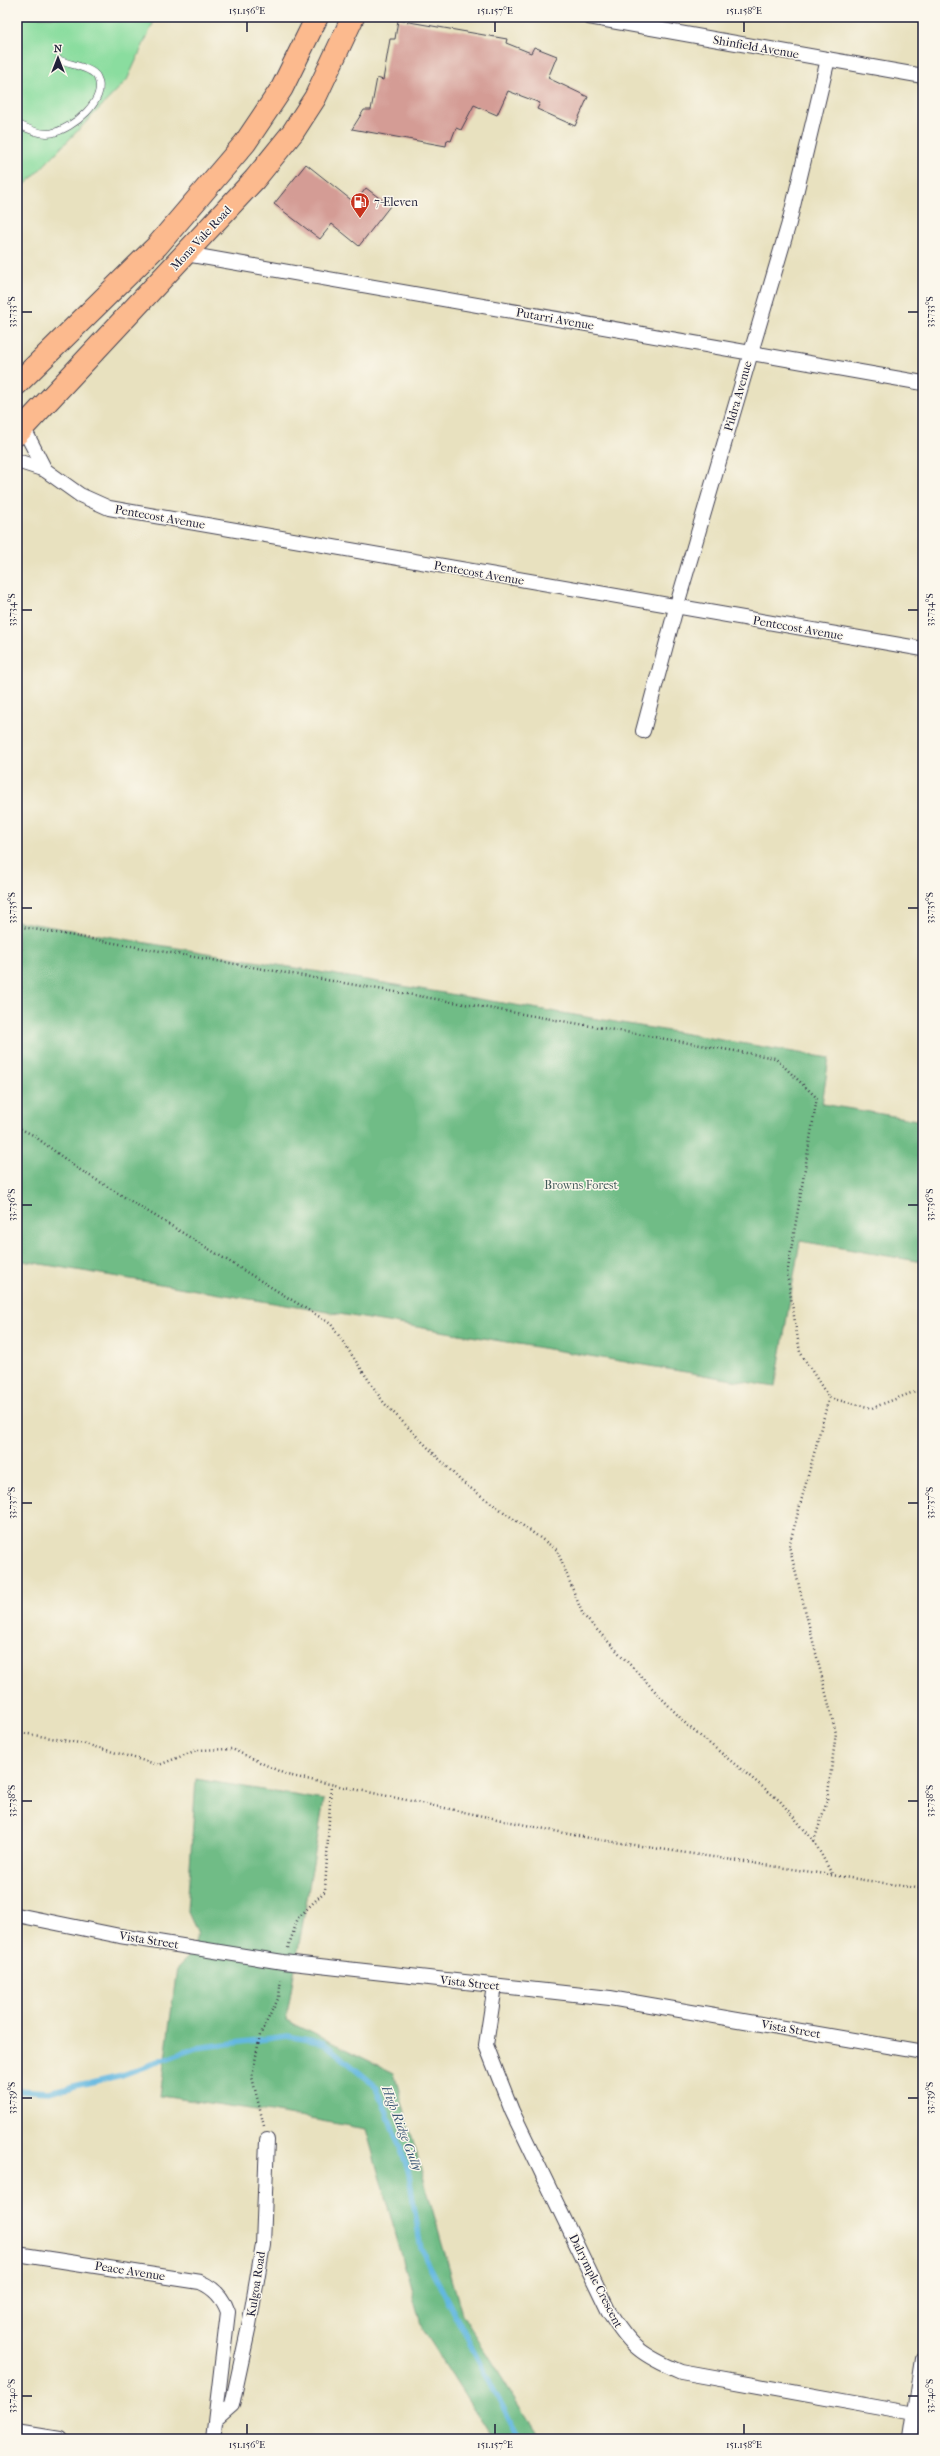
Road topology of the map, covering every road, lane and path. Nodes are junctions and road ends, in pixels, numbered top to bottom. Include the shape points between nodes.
1 (317, 17) edge
2 (353, 17) edge
3 (589, 17) edge
4 (828, 59) junction
5 (58, 60) dead end
6 (923, 76) edge
7 (17, 124) edge
8 (186, 254) junction
9 (751, 353) junction
10 (923, 383) edge
11 (17, 384) edge
12 (20, 430) edge
13 (17, 461) edge
14 (45, 470) junction
15 (676, 608) junction
16 (923, 649) edge
17 (643, 732) dead end
18 (17, 929) edge
19 (17, 1126) edge
20 (923, 1391) edge
21 (829, 1398) junction
22 (17, 1732) edge
23 (331, 1785) junction
24 (814, 1841) junction
25 (833, 1876) junction
26 (923, 1890) edge
27 (17, 1915) edge
28 (283, 1962) junction
29 (495, 1986) junction
30 (923, 2052) edge
31 (267, 2140) joint
32 (17, 2254) edge
33 (228, 2312) joint
34 (923, 2359) edge
35 (915, 2414) junction
36 (216, 2419) junction
37 (17, 2432) edge
38 (60, 2439) edge
39 (213, 2439) edge
40 (911, 2439) edge

1 - 11 highway via 282,88 245,143 157,246
2 - 8 highway, Mona Vale Road via 315,98 293,132 255,179
3 - 4 street, Shinfield Avenue
4 - 6 street, Shinfield Avenue
4 - 9 street, Pildra Avenue via 789,223
5 - 7 lane via 88,70 97,76 100,88 97,100 82,116 53,133 37,133
8 - 9 street, Putarri Avenue
8 - 12 highway, Mona Vale Road
9 - 10 street, Putarri Avenue
9 - 15 street, Pildra Avenue
12 - 14 street, Pentecost Avenue
13 - 14 street, Pentecost Avenue
14 - 15 street, Pentecost Avenue via 80,495 110,508
15 - 16 street, Pentecost Avenue
15 - 17 street, Pildra Avenue
18 - 21 path via 22,927 775,1058 817,1098 787,1274 800,1352
19 - 24 path via 77,1168 331,1324 384,1403 462,1482 557,1550 584,1616 688,1726 780,1801
20 - 21 path via 872,1408
21 - 24 path via 789,1546 836,1733 827,1801
22 - 23 path via 85,1744 160,1765 196,1750 232,1749 286,1775
23 - 25 path via 588,1838
23 - 28 path via 325,1891 298,1918
24 - 25 path
25 - 26 path
27 - 28 street, Vista Street via 120,1936
28 - 29 street, Vista Street
28 - 31 path via 279,1997 260,2035 252,2077
29 - 30 street, Vista Street via 610,1998
29 - 35 street, Dalrymple Crescent via 486,2045 512,2111 608,2310 626,2338 651,2360 681,2372
31 - 36 street, Kulgoa Road via 263,2245 250,2326 232,2404
32 - 33 street, Peace Avenue via 200,2282 210,2286 218,2294 225,2302
33 - 36 street, Kulgoa Road
34 - 35 street
35 - 40 street
36 - 39 street, Kulgoa Road
37 - 38 street

